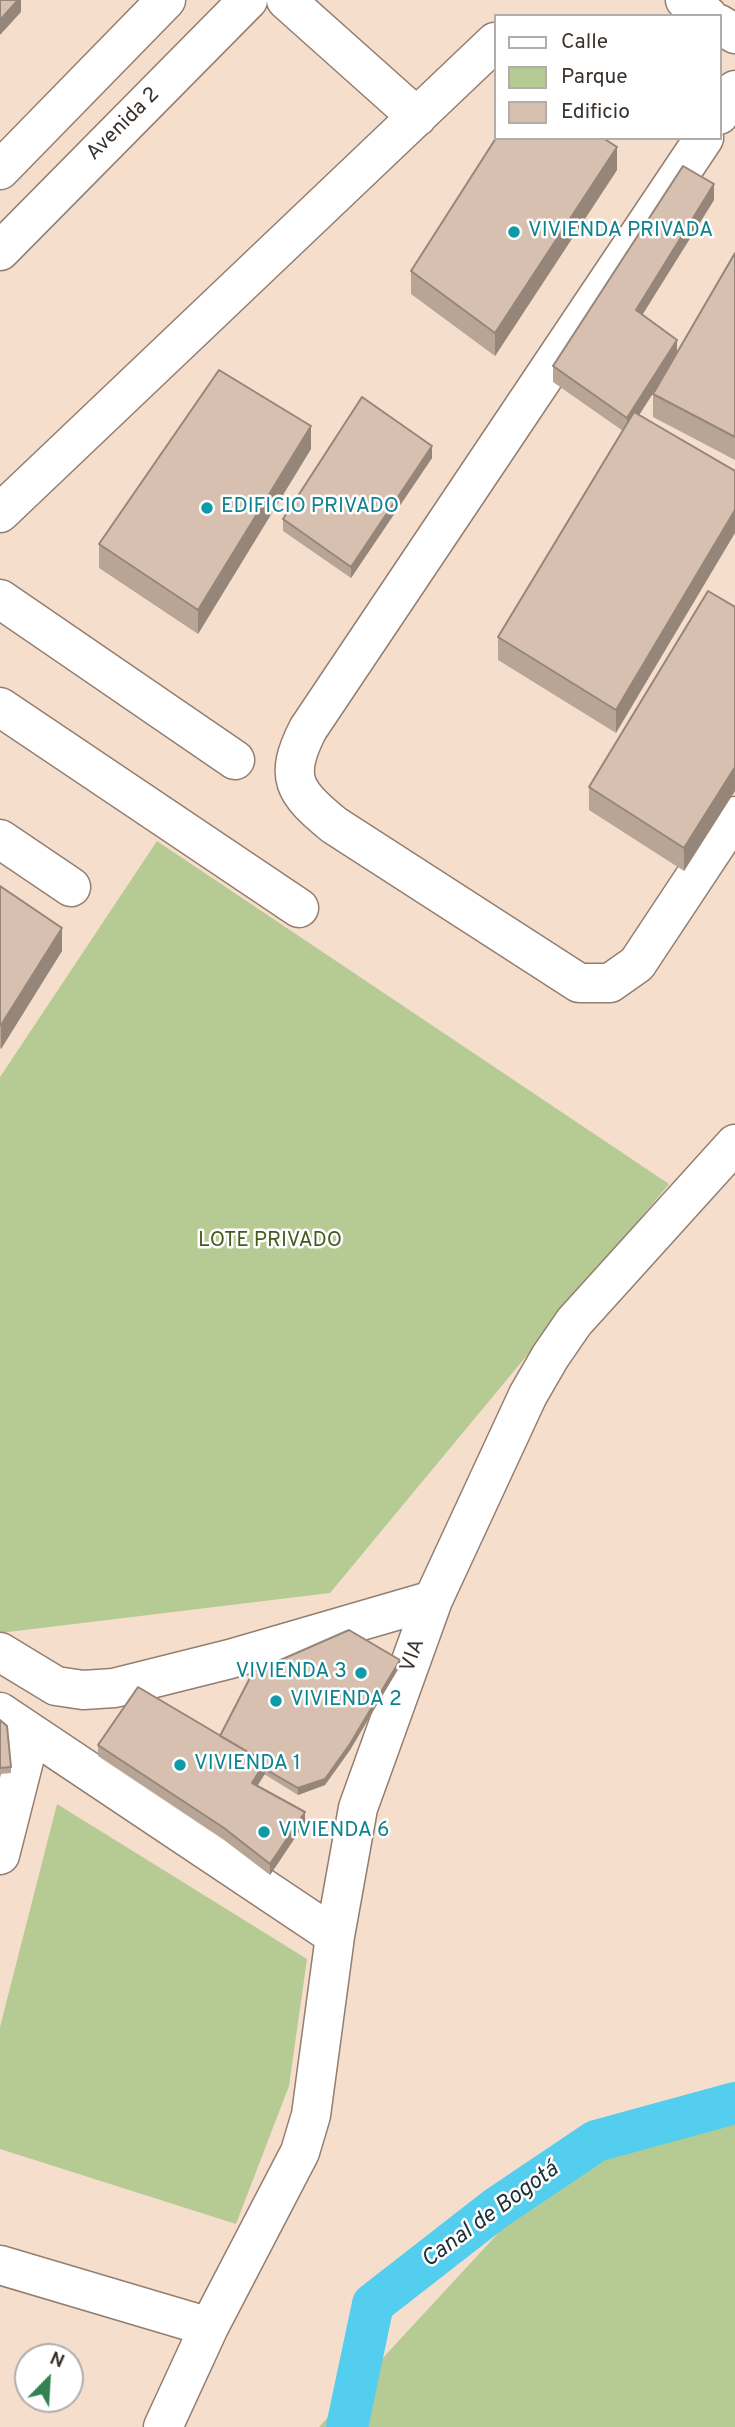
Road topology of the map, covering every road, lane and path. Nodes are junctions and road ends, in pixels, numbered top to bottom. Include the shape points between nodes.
1 (166, 0) edge
2 (248, 0) edge
3 (286, 0) edge
4 (685, 0) edge
5 (705, 14) edge
6 (494, 43) edge
7 (735, 90) edge
8 (721, 112) edge
9 (417, 117) junction
10 (704, 140) edge
11 (0, 170) edge
12 (0, 251) edge
13 (0, 513) edge
14 (0, 599) edge
15 (0, 707) edge
16 (235, 760) dead end
17 (735, 816) edge
18 (0, 839) edge
19 (71, 887) dead end
20 (299, 908) dead end
21 (735, 1144) edge
22 (433, 1600) junction
23 (0, 1652) edge
24 (15, 1723) edge
25 (0, 1855) edge
26 (335, 1936) junction
27 (0, 2265) edge
28 (209, 2327) junction
29 (163, 2427) edge

1 - 11 street
2 - 12 street, Avenida 2
3 - 9 street
4 - 5 street
6 - 9 street
7 - 8 street
9 - 13 street
10 - 17 street via 308,729 295,754 293,777 303,799 334,825 579,983 610,982 637,964
14 - 16 street
15 - 20 street
18 - 19 street
21 - 22 street, VIA via 574,1322 550,1357
22 - 23 street via 114,1688 56,1686
22 - 26 street, VIA via 358,1808
24 - 25 street
24 - 26 street
26 - 28 street, VIA via 311,2115 300,2152
27 - 28 street
28 - 29 street, VIA

